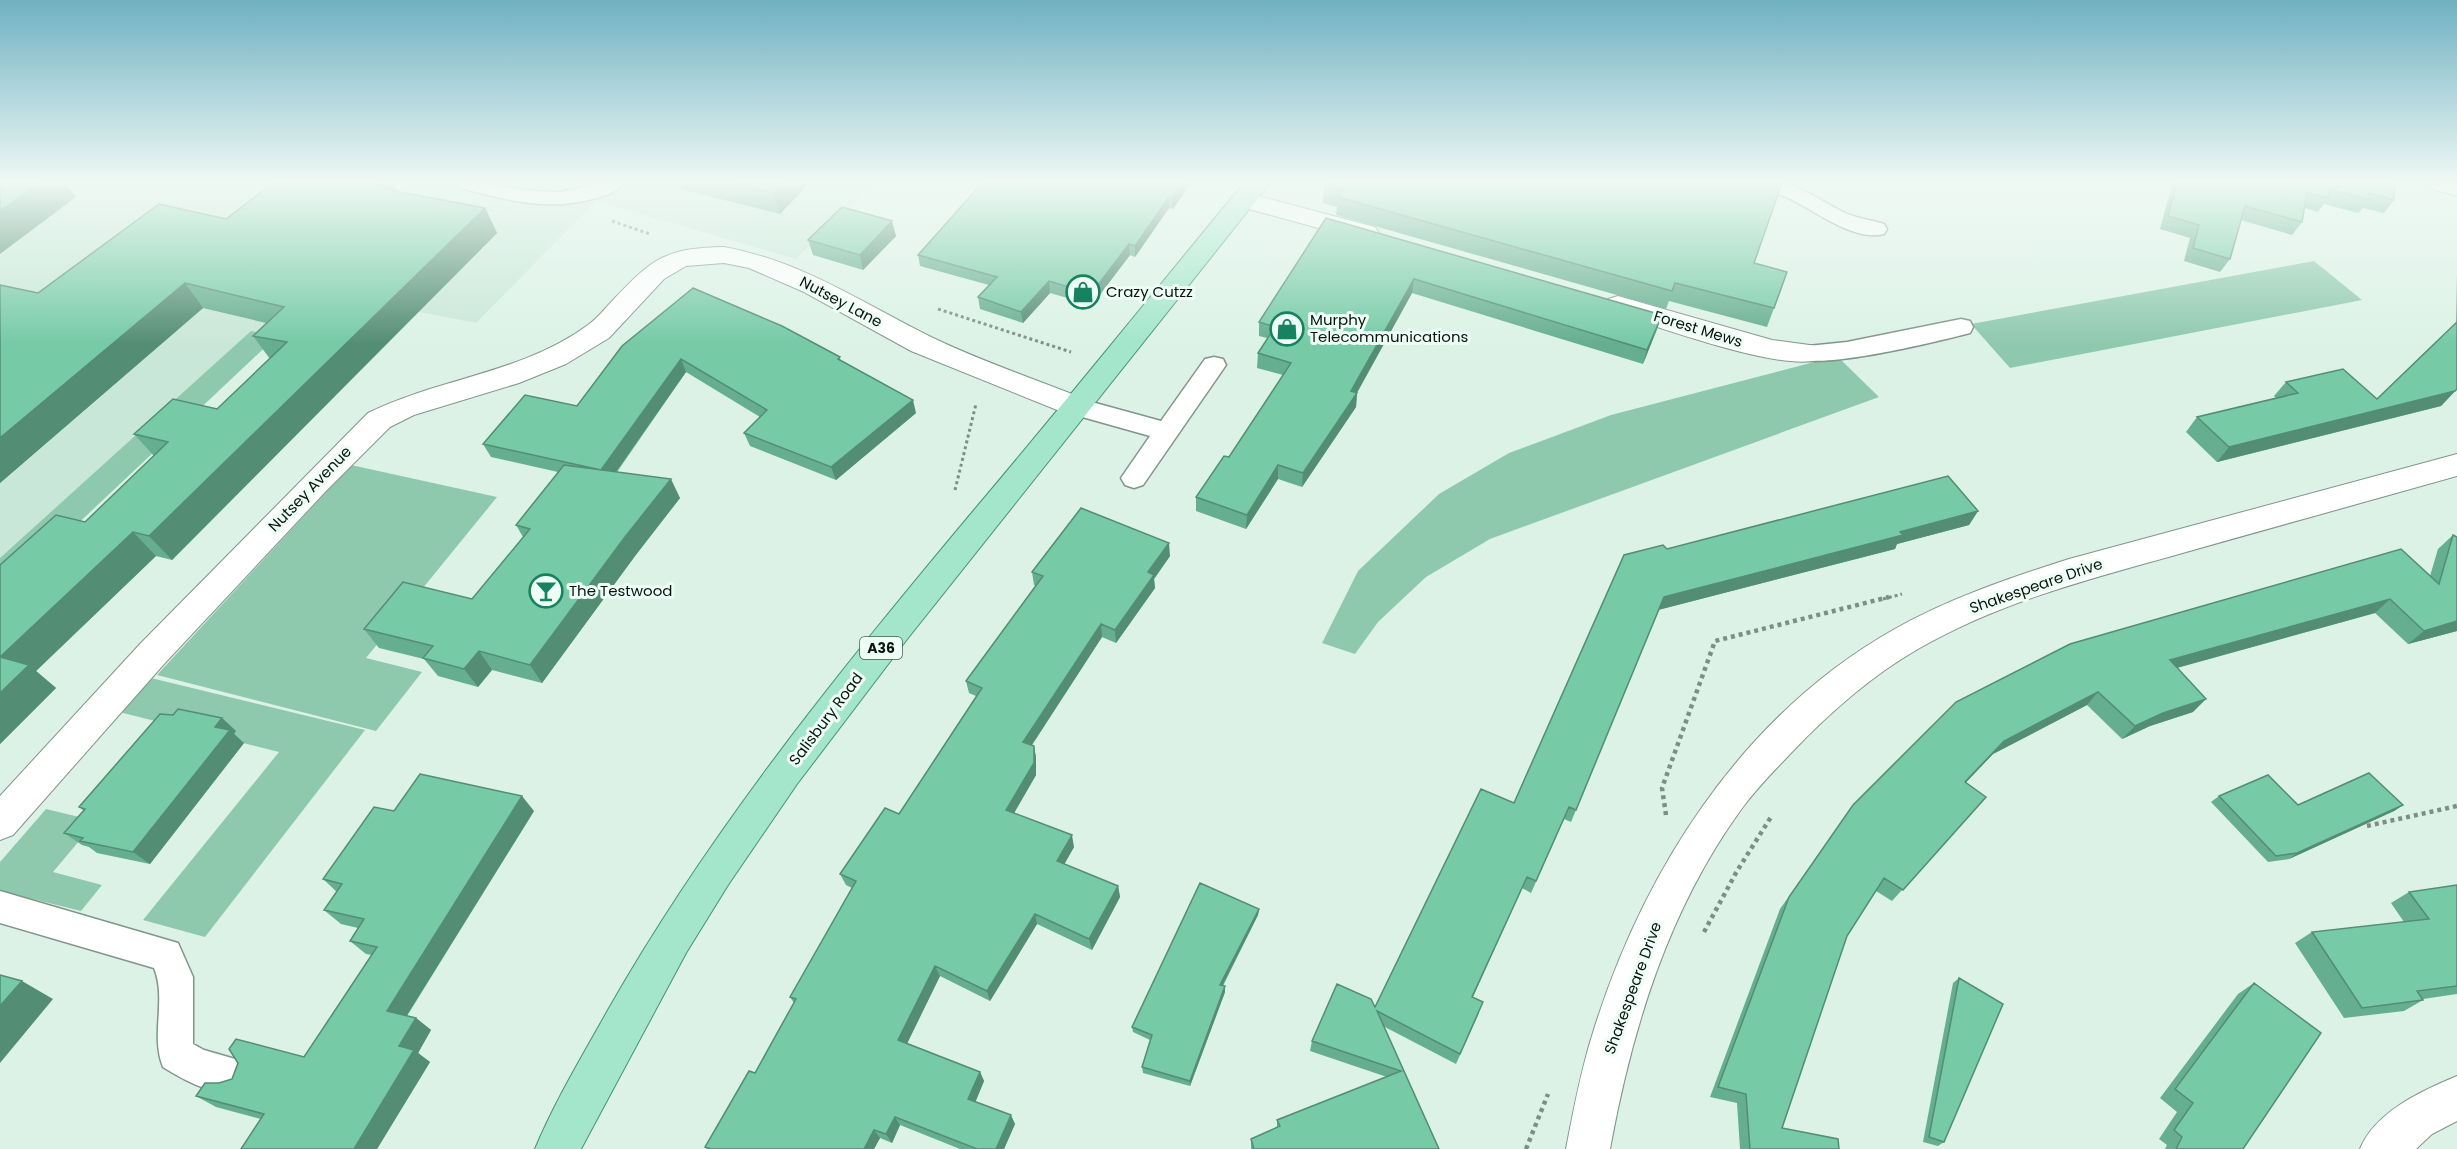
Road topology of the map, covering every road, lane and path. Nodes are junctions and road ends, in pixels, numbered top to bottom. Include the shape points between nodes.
1 (661, 237) edge
2 (1213, 237) edge
3 (1382, 237) edge
4 (1389, 239) edge
5 (691, 256) junction
6 (1592, 297) edge
7 (1961, 327) dead end
8 (1807, 353) joint
9 (1214, 365) dead end
10 (991, 374) junction
11 (1077, 407) junction
12 (1167, 432) junction
13 (2457, 465) edge
14 (1134, 478) dead end
15 (962, 547) junction
16 (1905, 593) dead end
17 (2457, 806) edge
18 (1671, 808) dead end
19 (1776, 809) dead end
20 (0, 823) edge
21 (2367, 826) edge
22 (0, 907) edge
23 (1698, 943) dead end
24 (236, 1076) edge
25 (1552, 1083) dead end
26 (2457, 1098) edge
27 (557, 1149) edge
28 (1526, 1149) edge
29 (1588, 1149) edge
30 (2382, 1149) edge

1 - 5 path via 682,243
2 - 11 main road, Salisbury Road / A36
3 - 4 street
5 - 10 street, Nutsey Lane via 742,258 779,270 921,344
5 - 20 street, Nutsey Avenue via 664,265 598,331 556,357 403,408 373,425 152,654
6 - 8 street, Forest Mews via 1733,341
7 - 8 lane via 1847,350
9 - 12 lane
10 - 11 street, Nutsey Lane
10 - 15 path via 979,390 949,514
11 - 12 lane
11 - 15 main road, Salisbury Road / A36
12 - 14 lane
13 - 29 street, Shakespeare Drive via 2069,572 2008,593 1906,640 1820,701 1726,801 1655,926 1603,1072
15 - 27 main road, Salisbury Road / A36 via 831,710 715,871 615,1037
16 - 18 path via 1715,641 1662,788 1666,818
17 - 21 path
19 - 23 path
22 - 24 lane via 166,955 175,975 176,1054 197,1067
25 - 28 path
26 - 30 street via 2417,1119

